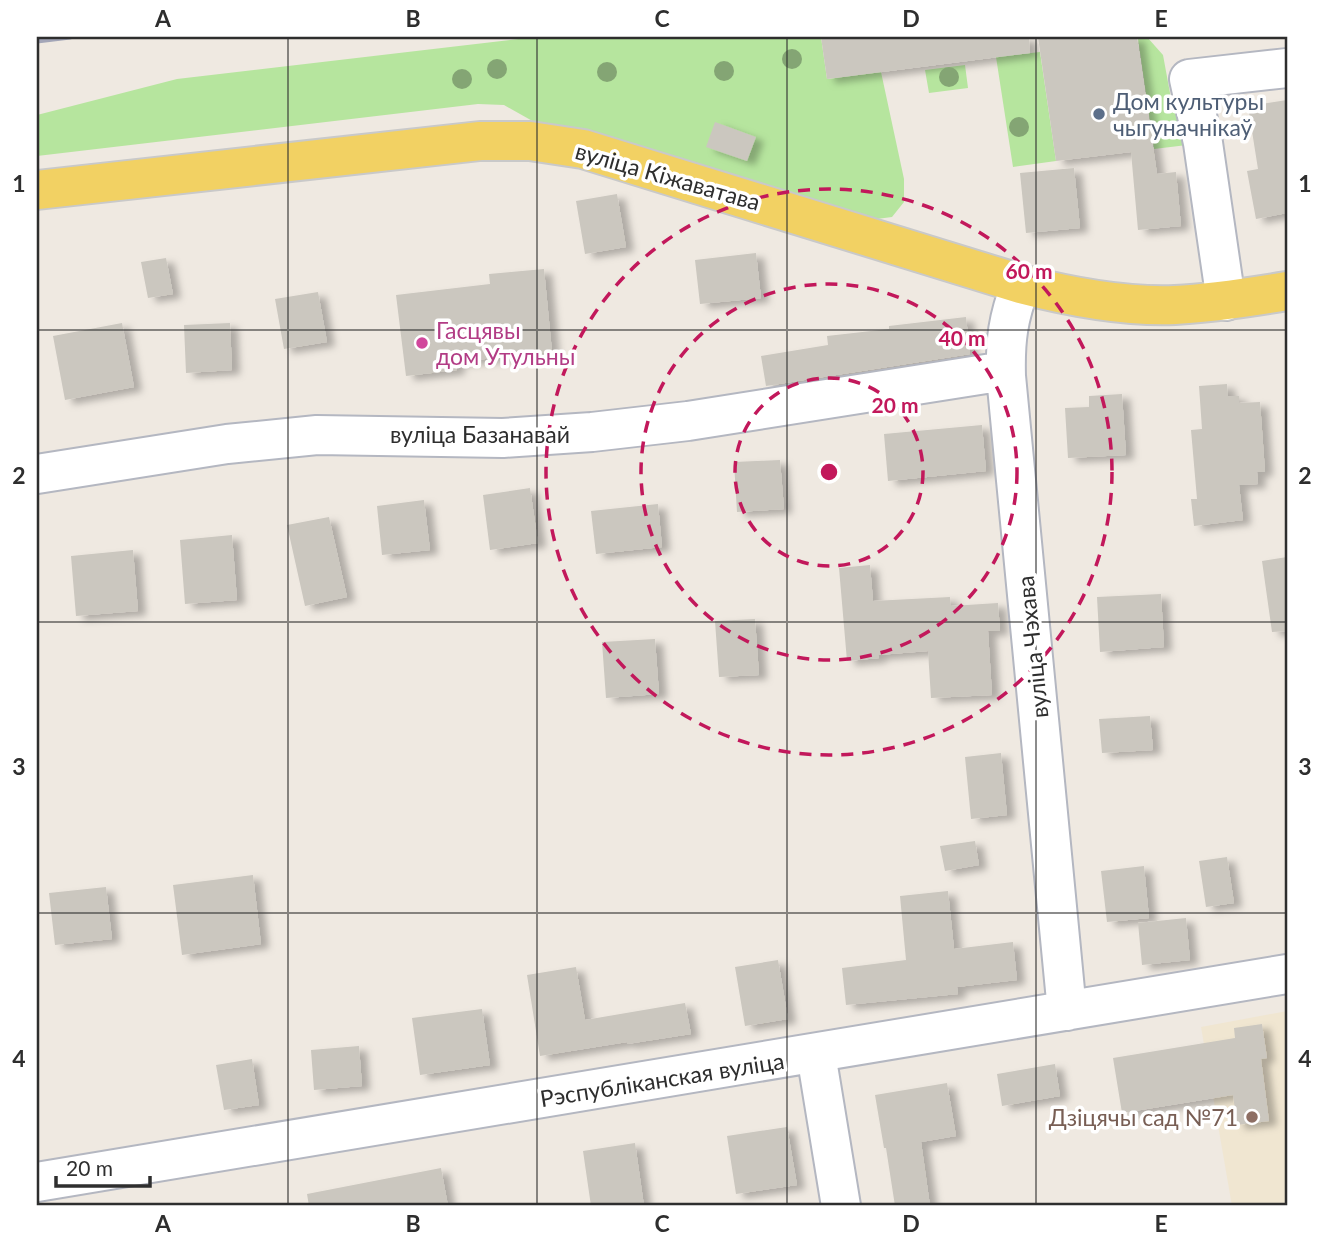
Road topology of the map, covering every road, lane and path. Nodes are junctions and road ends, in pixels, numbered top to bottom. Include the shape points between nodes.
1 (1287, 68) edge
2 (37, 190) edge
3 (1021, 285) junction
4 (1287, 291) edge
5 (1226, 301) junction
6 (1006, 376) junction
7 (37, 474) edge
8 (1287, 974) edge
9 (1067, 1011) junction
10 (816, 1054) junction
11 (37, 1182) edge
12 (841, 1206) edge

1 - 5 street via 1189,79
2 - 3 main road, вуліца Кіжаватава via 480,141 530,141 583,149
3 - 5 main road, вуліца Кіжаватава via 1132,304
3 - 6 street, вуліца Чэхава via 1007,325
4 - 5 main road, вуліца Кіжаватава
6 - 7 street, вуліца Базанавай via 992,373 592,432 503,438 317,435 227,444
6 - 9 street, вуліца Чэхава
8 - 9 street, Рэспубліканская вуліца
9 - 10 street, Рэспубліканская вуліца
10 - 11 street, Рэспубліканская вуліца
10 - 12 street

